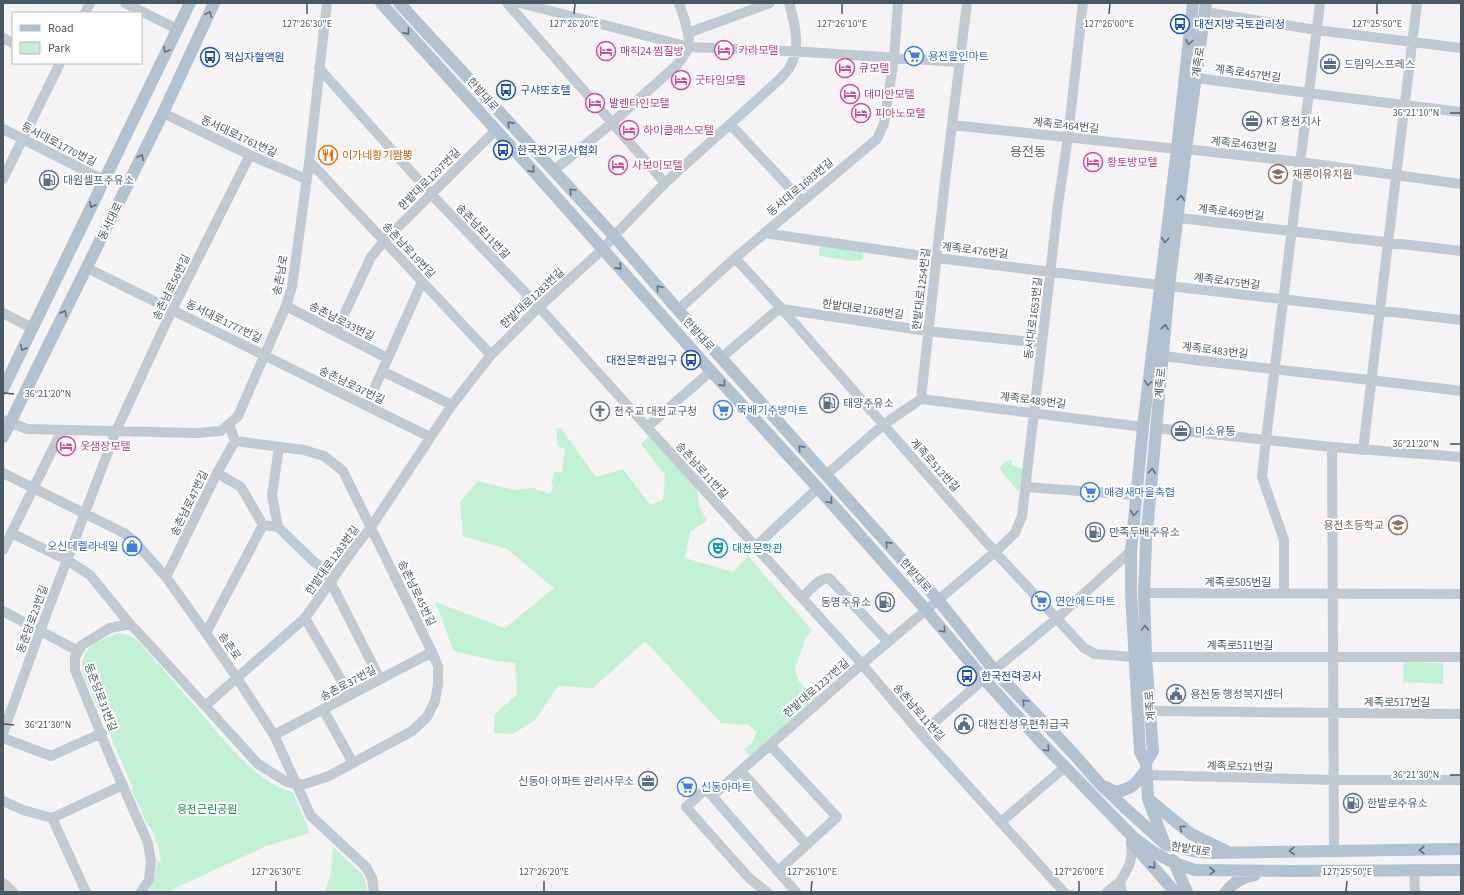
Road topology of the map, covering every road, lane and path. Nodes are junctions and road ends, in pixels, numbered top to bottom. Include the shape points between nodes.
1 (90, 3) edge
2 (125, 3) edge
3 (190, 3) edge
4 (214, 3) edge
5 (327, 3) edge
6 (381, 3) edge
7 (399, 3) edge
8 (507, 3) edge
9 (520, 3) edge
10 (679, 3) edge
11 (770, 3) edge
12 (789, 3) edge
13 (898, 3) edge
14 (967, 3) edge
15 (1083, 3) edge
16 (1193, 3) edge
17 (1320, 3) edge
18 (1417, 3) edge
19 (1205, 7) edge
20 (558, 8) edge
21 (86, 12) edge
22 (176, 29) junction
23 (1316, 30) junction
24 (688, 34) junction
25 (3, 38) edge
26 (1413, 41) junction
27 (12, 43) edge
28 (689, 47) junction
29 (1461, 48) edge
30 (796, 52) junction
31 (894, 58) junction
32 (959, 62) junction
33 (57, 64) edge
34 (319, 68) junction
35 (1191, 77) junction
36 (1308, 93) junction
37 (1405, 106) junction
38 (1461, 112) edge
39 (163, 113) junction
40 (612, 123) junction
41 (730, 124) junction
42 (952, 125) junction
43 (3, 129) edge
44 (496, 130) junction
45 (1068, 138) junction
46 (23, 139) junction
47 (1182, 149) junction
48 (250, 155) junction
49 (1300, 162) junction
50 (308, 163) junction
51 (553, 171) junction
52 (1396, 175) junction
53 (3, 179) edge
54 (306, 179) junction
55 (104, 180) junction
56 (665, 183) junction
57 (1461, 184) edge
58 (431, 194) junction
59 (802, 201) junction
60 (1173, 218) junction
61 (1291, 232) junction
62 (764, 233) junction
63 (614, 236) junction
64 (384, 241) junction
65 (1388, 243) junction
66 (603, 249) junction
67 (1461, 251) edge
68 (734, 258) junction
69 (937, 258) junction
70 (87, 268) junction
71 (1050, 272) junction
72 (422, 282) junction
73 (1164, 286) junction
74 (1283, 299) junction
75 (286, 306) junction
76 (539, 307) junction
77 (782, 309) junction
78 (172, 310) junction
79 (678, 310) junction
80 (1380, 311) junction
81 (3, 313) edge
82 (1461, 320) edge
83 (32, 328) junction
84 (928, 331) junction
85 (336, 332) junction
86 (1042, 344) junction
87 (264, 354) junction
88 (491, 355) junction
89 (1157, 355) junction
90 (387, 358) junction
91 (721, 358) junction
92 (1274, 370) junction
93 (382, 371) junction
94 (712, 371) junction
95 (1372, 379) junction
96 (3, 389) edge
97 (1461, 391) edge
98 (921, 399) junction
99 (367, 405) junction
100 (452, 405) junction
101 (1034, 412) junction
102 (6, 421) edge
103 (229, 424) junction
104 (883, 425) junction
105 (647, 427) junction
106 (1142, 427) junction
107 (1155, 428) junction
108 (62, 430) junction
109 (116, 431) junction
110 (3, 437) edge
111 (430, 437) junction
112 (1266, 439) junction
113 (235, 441) junction
114 (279, 447) junction
115 (1332, 447) junction
116 (1363, 450) junction
117 (1461, 457) edge
118 (3, 473) edge
119 (217, 473) junction
120 (826, 475) junction
121 (1025, 486) junction
122 (34, 488) junction
123 (818, 488) junction
124 (1136, 495) junction
125 (84, 514) junction
126 (263, 525) junction
127 (278, 527) junction
128 (371, 527) junction
129 (11, 533) junction
130 (756, 547) junction
131 (3, 550) edge
132 (1131, 551) junction
133 (995, 552) junction
134 (67, 560) junction
135 (166, 577) junction
136 (330, 581) junction
137 (1144, 593) junction
138 (1284, 594) junction
139 (1332, 594) junction
140 (1461, 594) edge
141 (802, 598) junction
142 (938, 600) junction
143 (926, 610) junction
144 (3, 611) edge
145 (305, 618) junction
146 (1056, 619) junction
147 (130, 624) junction
148 (40, 631) junction
149 (206, 633) junction
150 (888, 642) junction
151 (78, 651) junction
152 (432, 652) junction
153 (1140, 657) junction
154 (1334, 657) junction
155 (1461, 657) edge
156 (862, 664) junction
157 (994, 670) junction
158 (237, 678) junction
159 (984, 679) junction
160 (380, 680) junction
161 (350, 695) junction
162 (205, 706) junction
163 (323, 709) junction
164 (1150, 711) junction
165 (1333, 713) junction
166 (1461, 714) edge
167 (3, 733) edge
168 (102, 734) junction
169 (921, 734) junction
170 (274, 735) junction
171 (3, 738) edge
172 (770, 745) junction
173 (353, 763) junction
174 (1065, 767) junction
175 (1146, 770) junction
176 (741, 771) junction
177 (1334, 780) junction
178 (1461, 780) edge
179 (298, 784) junction
180 (1100, 784) junction
181 (123, 785) junction
182 (712, 796) junction
183 (1148, 799) junction
184 (3, 801) edge
185 (1111, 815) junction
186 (52, 818) junction
187 (1001, 822) junction
188 (1131, 841) junction
189 (806, 845) junction
190 (1166, 845) junction
191 (1334, 850) junction
192 (1461, 850) edge
193 (1229, 852) junction
194 (1174, 863) junction
195 (1414, 870) junction
196 (1461, 870) edge
197 (778, 871) junction
198 (1291, 871) junction
199 (3, 883) edge
200 (1121, 887) edge
201 (13, 892) edge
202 (86, 892) edge
203 (141, 892) edge
204 (374, 892) edge
205 (767, 892) edge
206 (796, 892) edge
207 (1064, 892) edge
208 (1108, 892) edge
209 (1175, 892) edge
210 (1187, 892) edge
211 (1226, 892) edge
212 (1415, 892) edge

1 - 21 street
2 - 22 street
3 - 22 main road
39 -> 4 main road, 동서대로
5 - 34 street, 송촌남로
6 -> 44 main road, 한밭대로
51 -> 7 main road, 한밭대로
8 - 40 street
9 - 20 street
10 - 24 street
11 - 24 street
12 - 30 street via 795,29
13 - 31 street, 동서대로1683번길
14 - 32 street, 한밭대로1254번길
15 - 45 street, 동서대로1653번길
16 -> 35 main road, 계족로
17 - 23 street
18 - 26 street
19 - 23 street
19 - 35 main road, 계족로
20 - 28 street
22 -> 55 main road
23 - 26 street
23 - 36 street
24 - 28 street
25 - 27 street
26 - 29 street
26 - 37 street
28 - 30 street
28 - 40 street via 680,63
30 - 31 street
30 - 41 street, 한밭대로1283번길 via 790,68 780,79
31 - 32 street
31 - 59 street, 동서대로1683번길 via 884,124 877,139
32 - 42 street, 한밭대로1254번길
33 - 46 street
34 - 50 street, 송촌남로
34 - 58 street, 송촌남로11번길
35 - 36 street, 계족로457번길
35 - 47 main road, 계족로
36 - 37 street, 계족로457번길
36 - 49 street
37 - 38 street, 계족로457번길
37 - 52 street
39 - 48 street, 동서대로1761번길
70 -> 39 main road, 동서대로
40 - 51 street
40 - 56 street
41 - 56 street, 한밭대로1283번길
41 - 59 street
42 - 45 street, 계족로464번길
42 - 69 street, 한밭대로1254번길
43 - 46 street, 동서대로1770번길
44 - 58 street, 한밭대로1297번길
44 -> 66 main road, 한밭대로
45 - 47 street, 계족로464번길
45 - 71 street, 동서대로1653번길
46 - 53 street
46 - 55 street, 동서대로1770번길
47 - 49 street, 계족로463번길
47 - 60 main road, 계족로
48 - 54 street, 동서대로1761번길
48 - 78 street, 송촌남로56번길
49 - 52 street, 계족로463번길
49 - 61 street
50 - 54 street, 송촌남로
50 - 64 street, 송촌남로19번길 via 312,164
63 -> 51 main road, 한밭대로
52 - 57 street, 계족로463번길
52 - 65 street
54 - 75 street, 송촌남로 via 292,287
55 -> 83 main road
56 - 63 street, 한밭대로1283번길
58 - 64 street, 한밭대로1297번길
58 - 76 street, 송촌남로11번길
59 - 62 street, 동서대로1683번길
60 - 61 street, 계족로469번길
60 - 73 main road, 계족로
61 - 65 street, 계족로469번길
61 - 74 street
62 - 68 street, 동서대로1683번길
62 - 69 street, 계족로476번길
63 - 66 street, 한밭대로1283번길
79 -> 63 main road, 한밭대로
64 - 72 street, 송촌남로19번길
64 - 85 street, 한밭대로1297번길 via 371,257
65 - 67 street, 계족로469번길
65 - 80 street
66 - 76 street, 한밭대로1283번길
66 -> 94 main road, 한밭대로
68 - 77 street, 계족로512번길
68 - 79 street, 동서대로1683번길
69 - 71 street, 계족로476번길
69 - 84 street, 한밭대로1254번길
70 - 78 street, 동서대로1777번길
102 -> 70 main road, 동서대로
71 - 73 street, 계족로476번길
71 - 86 street, 동서대로1653번길
72 - 88 street, 송촌남로19번길
72 - 90 street
73 - 74 street, 계족로475번길
73 - 89 main road, 계족로
74 - 80 street, 계족로475번길
74 - 92 street
75 - 85 street, 송촌남로33번길
75 - 87 street, 송촌남로
76 - 88 street, 한밭대로1283번길
76 - 105 street, 송촌남로11번길
77 - 84 street, 한밭대로1268번길
77 - 91 street via 775,312
77 - 104 street, 계족로512번길
78 - 87 street, 동서대로1777번길
78 - 109 street, 송촌남로56번길
79 - 91 main road, 한밭대로
80 - 82 street, 계족로475번길
80 - 95 street
81 - 83 street
83 -> 96 main road
84 - 86 street, 한밭대로1268번길
84 - 98 street, 한밭대로1254번길
85 - 90 street, 송촌남로33번길
86 - 101 street, 동서대로1653번길
87 - 99 street, 송촌남로37번길
87 - 103 street, 송촌남로 via 238,416
88 - 100 street, 한밭대로1283번길
89 - 92 street, 계족로483번길
89 -> 106 main road, 계족로
89 - 107 main road, 계족로
90 - 93 street
120 -> 91 main road, 한밭대로
92 - 95 street, 계족로483번길
92 - 112 street
93 - 99 street
93 - 100 street
94 - 105 street
94 -> 123 main road, 한밭대로
95 - 97 street, 계족로483번길
95 - 116 street
98 - 101 street, 계족로489번길
98 - 104 street
99 - 111 street, 송촌남로37번길
100 - 111 street, 한밭대로1283번길
101 - 106 street, 계족로489번길
101 - 121 street, 동서대로1653번길
102 - 108 street, 송촌남로 via 27,429
102 - 110 main road, 동서대로
103 - 109 street, 송촌남로 via 221,431 196,433
103 - 113 street
104 - 120 street
104 - 133 street, 계족로512번길
105 - 130 street, 송촌남로11번길
106 - 124 main road, 계족로
107 - 112 street
137 -> 107 main road, 계족로
108 - 109 street, 송촌남로
108 - 122 street
109 - 125 street
111 - 128 street, 한밭대로1283번길
112 - 115 street
112 - 138 street via 1262,477 1284,540
113 - 114 street, 송촌남로45번길
113 - 119 street, 송촌남로47번길
114 - 127 street via 272,495
114 - 128 street, 송촌남로45번길 via 324,456 343,471
115 - 116 street
115 - 139 street
116 - 117 street
118 - 122 street, 송촌로
119 - 126 street via 241,487
119 - 135 street, 송촌남로47번길
142 -> 120 main road, 한밭대로
121 - 124 street
121 - 133 street, 동서대로1653번길 via 1022,516 1014,533
122 - 125 street, 송촌로
122 - 129 street
123 - 130 street
123 -> 143 main road, 한밭대로
124 -> 132 main road, 계족로
125 - 134 street, 동춘당로23번길
125 - 135 street, 송촌로 via 124,533
126 - 127 street
126 - 149 street
127 - 136 street via 327,571
128 - 136 street, 한밭대로1283번길
128 - 152 street, 송촌남로45번길
129 - 131 street
129 - 134 street
130 - 141 street, 송촌남로11번길
132 - 146 street
132 - 153 main road, 계족로 via 1131,592
133 - 142 street, 동서대로1653번길
133 - 146 street, 계족로512번길
134 - 147 street via 90,575
134 - 148 street, 동춘당로23번길
135 - 149 street, 송촌로
136 - 145 street, 한밭대로1283번길
136 - 160 street
137 - 138 street, 계족로505번길
153 -> 137 main road, 계족로
138 - 139 street, 계족로505번길
139 - 140 street, 계족로505번길
139 - 154 street
141 - 150 street via 821,581 829,578
141 - 156 street, 송촌남로11번길
142 - 143 street, 한밭대로1237번길
142 - 157 main road, 한밭대로
143 - 150 street, 한밭대로1237번길
143 -> 159 main road, 한밭대로
144 - 148 street
145 - 158 street, 한밭대로1283번길
145 - 161 street
146 - 153 street, 계족로512번길 via 1084,648 1095,654
146 - 157 street
147 - 151 street, 동춘당로31번길 via 110,628 82,645
147 - 162 street
148 - 151 street
148 - 167 street, 동춘당로23번길
149 - 158 street, 송촌로
150 - 156 street, 한밭대로1237번길
151 - 168 street, 동춘당로31번길 via 75,657 75,670
152 - 160 street, 송촌로37번길
152 - 173 street, 송촌남로45번길 via 438,666 438,684 435,701 427,717 412,731
153 - 154 street, 계족로511번길
153 - 164 main road, 계족로
153 - 175 main road, 계족로 via 1140,752
154 - 155 street, 계족로511번길
154 - 165 street
156 - 169 street, 송촌남로11번길
156 - 172 street, 한밭대로1237번길
157 - 159 street
180 -> 157 main road, 한밭대로
158 - 162 street, 한밭대로1283번길
158 - 170 street, 송촌로
159 - 169 street
159 -> 174 main road, 한밭대로
160 - 161 street, 송촌로37번길
161 - 163 street, 송촌로37번길
162 - 179 street via 258,764 287,782
163 - 170 street, 송촌로37번길
163 - 173 street
164 - 165 street, 계족로517번길
164 - 175 main road, 계족로 via 1153,751
165 - 166 street, 계족로517번길
165 - 177 street
168 - 171 street via 51,756
168 - 181 street, 동춘당로31번길
169 - 187 street, 송촌남로11번길
170 - 179 street, 송촌로
172 - 176 street, 한밭대로1237번길
172 - 189 street via 837,817
173 - 179 street, 송촌남로45번길 via 328,776
174 - 185 main road, 한밭대로
174 - 187 street
175 - 177 street, 계족로521번길
175 - 180 main road via 1136,784 1126,790 1114,792
175 - 183 main road, 계족로
176 - 182 street, 한밭대로1237번길
176 - 189 street
177 - 178 street, 계족로521번길
177 - 191 street
179 - 204 street, 송촌로 via 311,816 370,872
180 - 190 main road, 한밭대로
181 - 186 street
181 - 203 street, 동춘당로31번길 via 148,842 151,861 149,880
182 - 197 street
182 - 205 street via 706,789 686,807 749,878
183 - 190 main road, 계족로
193 -> 183 main road via 1191,834
184 - 186 street
185 - 188 main road via 1116,825
185 - 194 main road, 한밭대로 via 1132,836 1153,852
186 - 202 street
187 - 207 street, 송촌남로11번길
188 - 200 street via 1131,861
188 -> 209 main road
189 - 197 street
190 - 193 main road, 한밭대로 via 1203,853
190 - 194 main road, 계족로
192 -> 191 main road, 한밭대로
191 -> 193 main road, 한밭대로
194 -> 198 main road, 한밭대로 via 1205,871
194 - 210 main road, 계족로
195 - 196 main road, 한밭대로
195 - 198 main road, 한밭대로
195 - 212 street
197 - 206 street
198 - 211 main road via 1246,876
199 - 201 street
200 - 208 street

